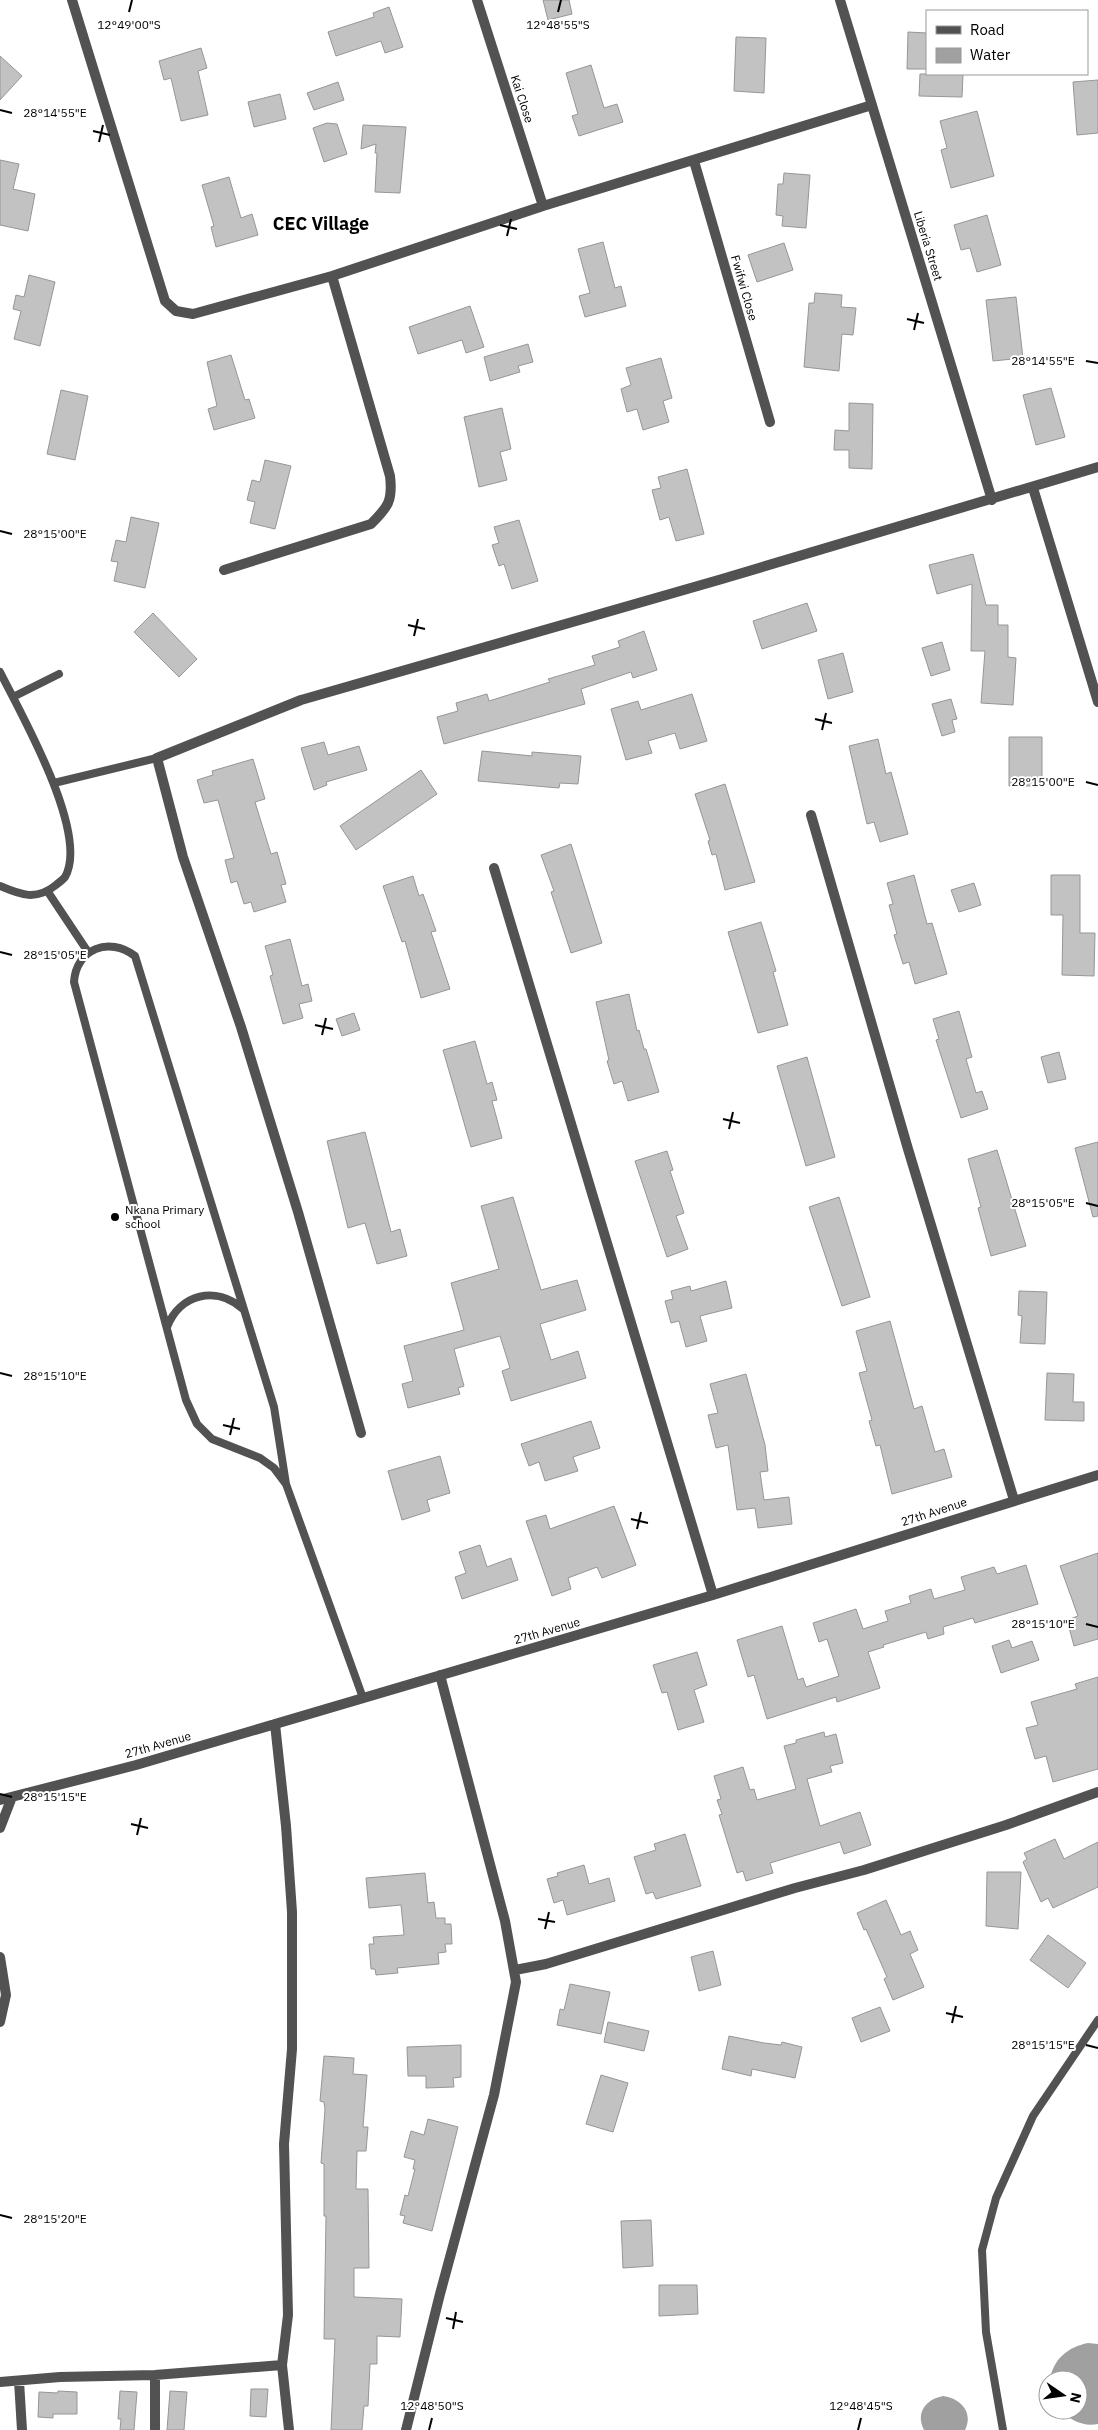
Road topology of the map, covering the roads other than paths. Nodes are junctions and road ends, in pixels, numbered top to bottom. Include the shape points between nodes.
1 (72, 0) edge
2 (477, 0) edge
3 (840, 0) edge
4 (872, 105) junction
5 (694, 161) junction
6 (542, 206) junction
7 (332, 276) junction
8 (770, 422) dead end
9 (1098, 467) edge
10 (1033, 488) junction
11 (992, 500) junction
12 (224, 570) dead end
13 (0, 672) edge
14 (59, 674) dead end
15 (13, 697) junction
16 (1098, 702) edge
17 (157, 758) junction
18 (54, 783) junction
19 (811, 815) dead end
20 (494, 868) dead end
21 (0, 886) edge
22 (48, 892) junction
23 (88, 952) junction
24 (243, 1309) junction
25 (167, 1327) junction
26 (361, 1433) dead end
27 (1098, 1475) edge
28 (286, 1484) junction
29 (1014, 1500) junction
30 (713, 1596) junction
31 (440, 1675) junction
32 (363, 1698) junction
33 (275, 1724) junction
34 (1098, 1792) edge
35 (12, 1797) junction
36 (0, 1800) edge
37 (0, 1828) edge
38 (0, 1957) edge
39 (515, 1970) junction
40 (1098, 2020) edge
41 (0, 2022) edge
42 (282, 2365) junction
43 (155, 2376) junction
44 (19, 2381) junction
45 (0, 2382) edge
46 (22, 2430) edge
47 (155, 2430) edge
48 (289, 2430) edge
49 (406, 2430) edge
50 (1003, 2430) edge

1 - 7 street via 165,301 176,311 193,314
2 - 6 street, Kai Close
3 - 4 street, Liberia Street
4 - 5 street
4 - 11 street, Liberia Street
5 - 6 street
5 - 8 street, Fwifwi Close
6 - 7 street
7 - 12 street via 390,476 392,493 385,510 371,524
9 - 10 street
10 - 11 street
10 - 16 street
11 - 17 street via 301,700
13 - 15 lane
14 - 15 lane
15 - 18 lane
17 - 18 lane
17 - 26 street via 183,857 246,1046
18 - 22 lane via 71,849 65,878
19 - 29 street
20 - 30 street
21 - 22 lane via 26,896
22 - 23 lane
23 - 24 lane via 112,946 135,956
23 - 25 lane via 77,965 74,982
24 - 25 lane via 228,1298 201,1295 183,1303
24 - 28 lane via 274,1407
25 - 28 lane via 186,1400 197,1424 212,1439 260,1458 274,1468
27 - 29 street, 27th Avenue
28 - 32 lane
29 - 30 street, 27th Avenue
30 - 31 street, 27th Avenue
31 - 32 street, 27th Avenue
31 - 39 street
32 - 33 street, 27th Avenue
33 - 35 street, 27th Avenue
33 - 42 street via 292,1912 292,2049 284,2144 288,2315
34 - 39 street via 864,1870 546,1964
35 - 36 street, 27th Avenue
35 - 37 street
38 - 41 street via 6,1995
39 - 49 street via 513,2001 494,2095
40 - 50 lane via 1033,2116 996,2198 982,2250 986,2332
42 - 43 street
42 - 48 street
43 - 44 street
43 - 47 street
44 - 45 street
44 - 46 street

